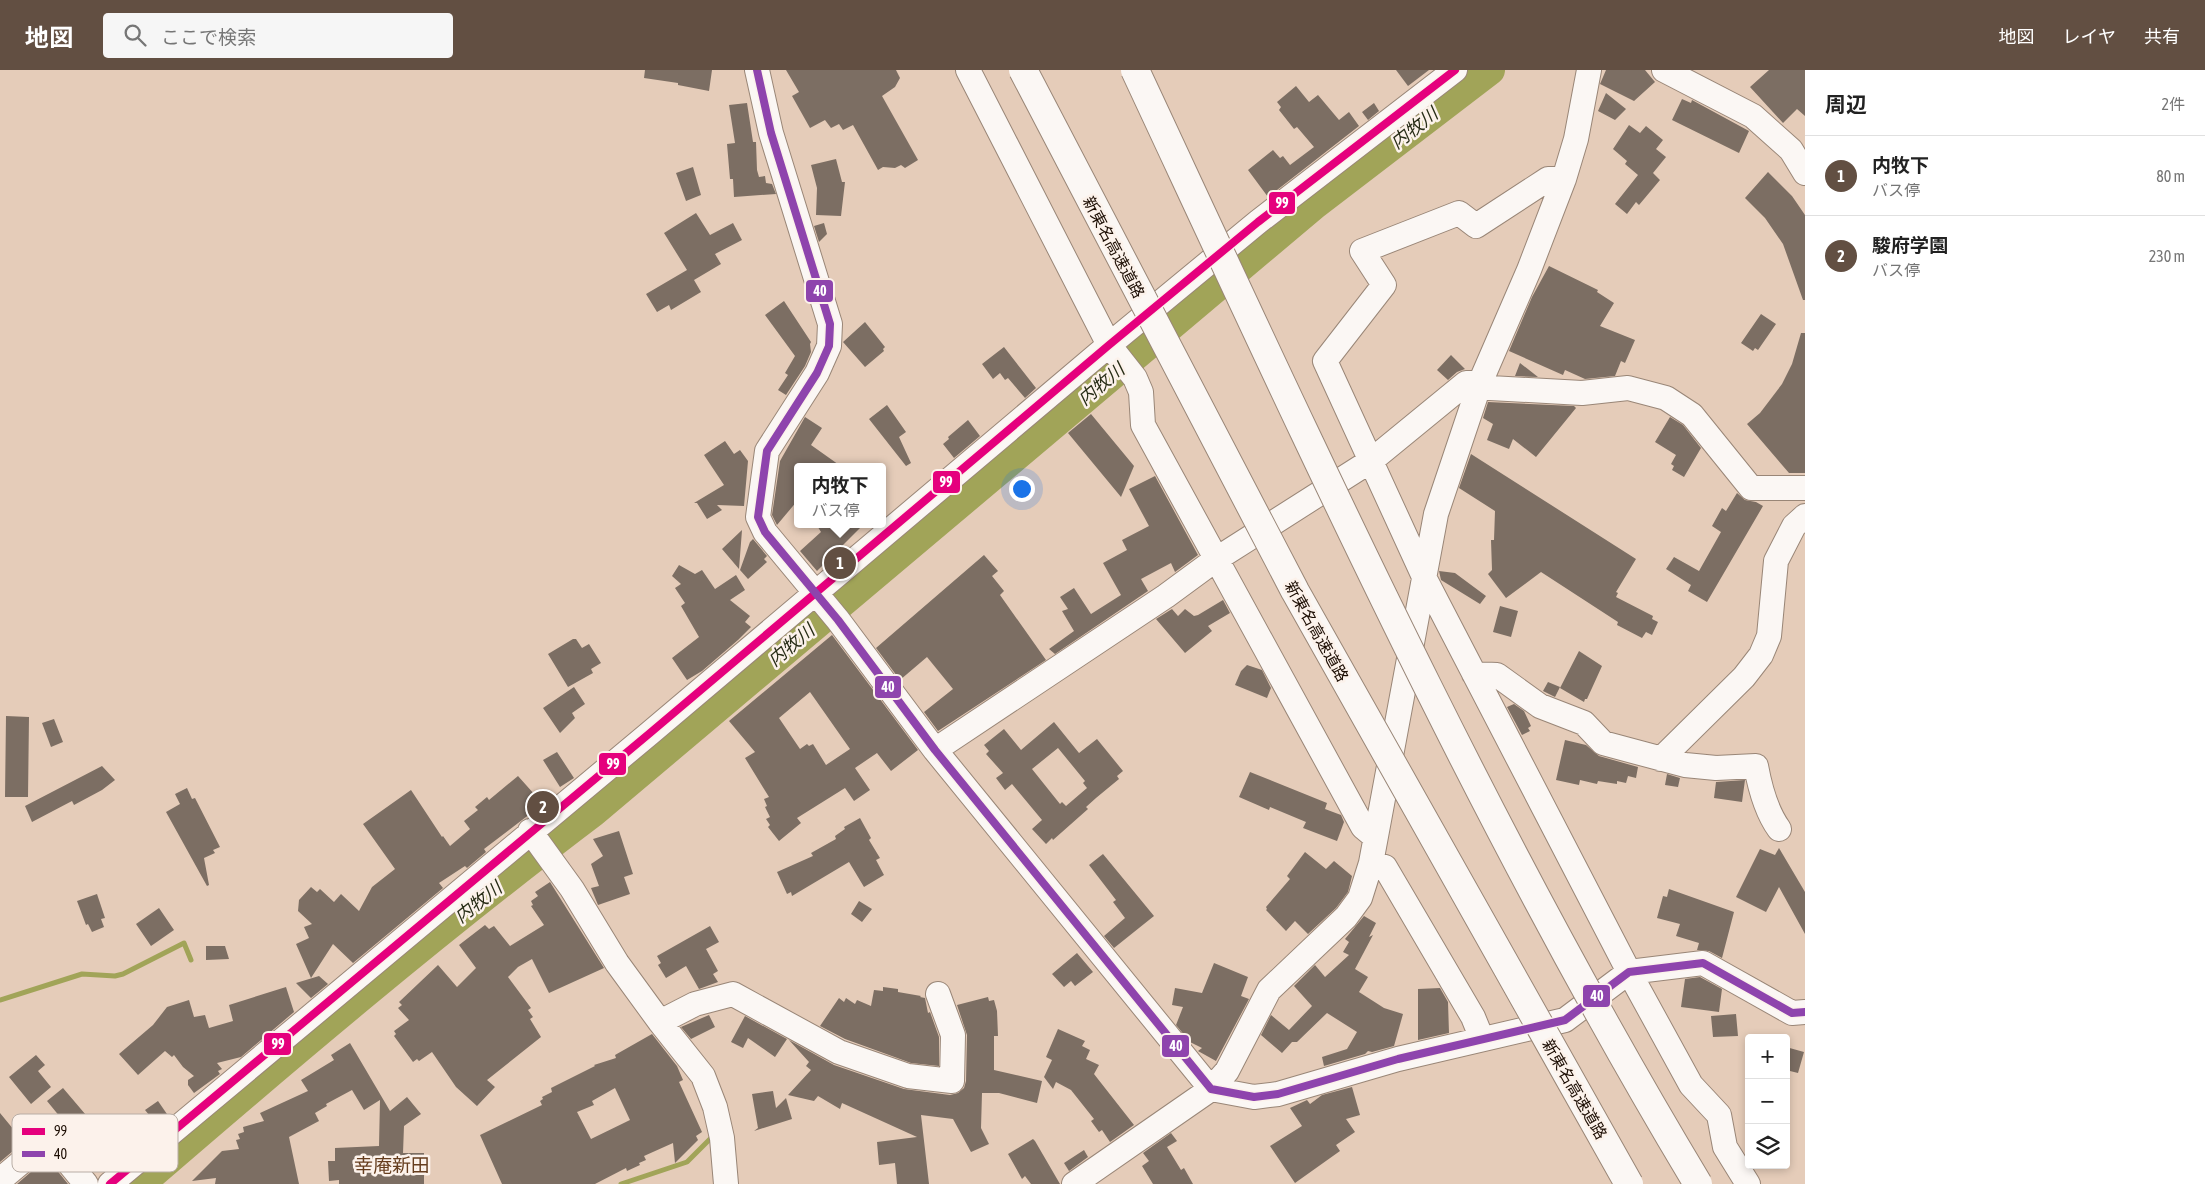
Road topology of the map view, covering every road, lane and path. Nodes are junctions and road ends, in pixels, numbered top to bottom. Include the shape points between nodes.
1 (757, 70) edge
2 (968, 70) edge
3 (1023, 70) edge
4 (1135, 70) edge
5 (1455, 70) edge
6 (1588, 70) edge
7 (1664, 70) edge
8 (1805, 173) edge
9 (1564, 179) junction
10 (1111, 349) junction
11 (1480, 384) junction
12 (1372, 460) junction
13 (1805, 488) edge
14 (1805, 516) edge
15 (1215, 560) junction
16 (1425, 579) junction
17 (819, 597) junction
18 (1474, 674) junction
19 (935, 750) junction
20 (1661, 759) junction
21 (1779, 829) dead end
22 (534, 836) junction
23 (1375, 837) junction
24 (1371, 863) junction
25 (1629, 972) junction
26 (938, 994) dead end
27 (1805, 1012) edge
28 (660, 1022) junction
29 (1482, 1039) junction
30 (1211, 1089) junction
31 (178, 1128) edge
32 (12, 1170) edge
33 (76, 1172) edge
34 (125, 1172) edge
35 (0, 1180) edge
36 (86, 1184) edge
37 (110, 1184) edge
38 (726, 1184) edge
39 (1074, 1184) edge
40 (1628, 1184) edge
41 (1698, 1184) edge
42 (1748, 1184) edge

1 - 17 street via 771,133 830,324 829,346 817,373 766,451 758,517 765,532
2 - 10 street
3 - 40 highway, 新東名高速道路, bridge via 1294,591
4 - 41 highway, bridge via 1340,510 1449,732 1563,946
5 - 10 street via 1258,222
6 - 9 street via 1576,139
7 - 8 street via 1753,116 1791,150
9 - 11 street
9 - 12 street via 1548,179 1476,226 1459,213 1362,251 1384,285 1325,361
10 - 15 street via 1135,378 1141,392 1143,425
10 - 17 street
11 - 12 street via 1466,383
11 - 13 street via 1490,388 1582,393 1628,388 1666,398 1692,415 1751,488
11 - 16 street via 1436,514
12 - 15 street
12 - 16 street
14 - 20 street via 1794,526 1776,561 1769,636 1761,655 1744,677
15 - 19 street
15 - 23 street via 1363,827
16 - 18 street
16 - 23 street
17 - 19 street
17 - 22 street
18 - 20 street via 1497,675 1540,706 1584,723 1603,744
18 - 25 street
19 - 30 street
20 - 21 street via 1716,768 1756,766 1771,818
22 - 28 street via 554,861 617,963
22 - 31 street
23 - 24 street
24 - 29 street via 1385,867 1473,1017
24 - 30 street via 1360,898 1346,917 1269,990 1227,1071
25 - 27 street via 1703,963 1792,1013
25 - 29 street via 1565,1020
25 - 42 street via 1690,1085 1719,1115 1725,1147
26 - 28 street via 953,1035 952,1081 908,1076 839,1052 733,994 695,1004
28 - 38 street via 703,1076 722,1138
29 - 30 street via 1398,1059 1278,1094 1254,1097
30 - 39 street
32 - 35 street
33 - 36 street
34 - 37 street

